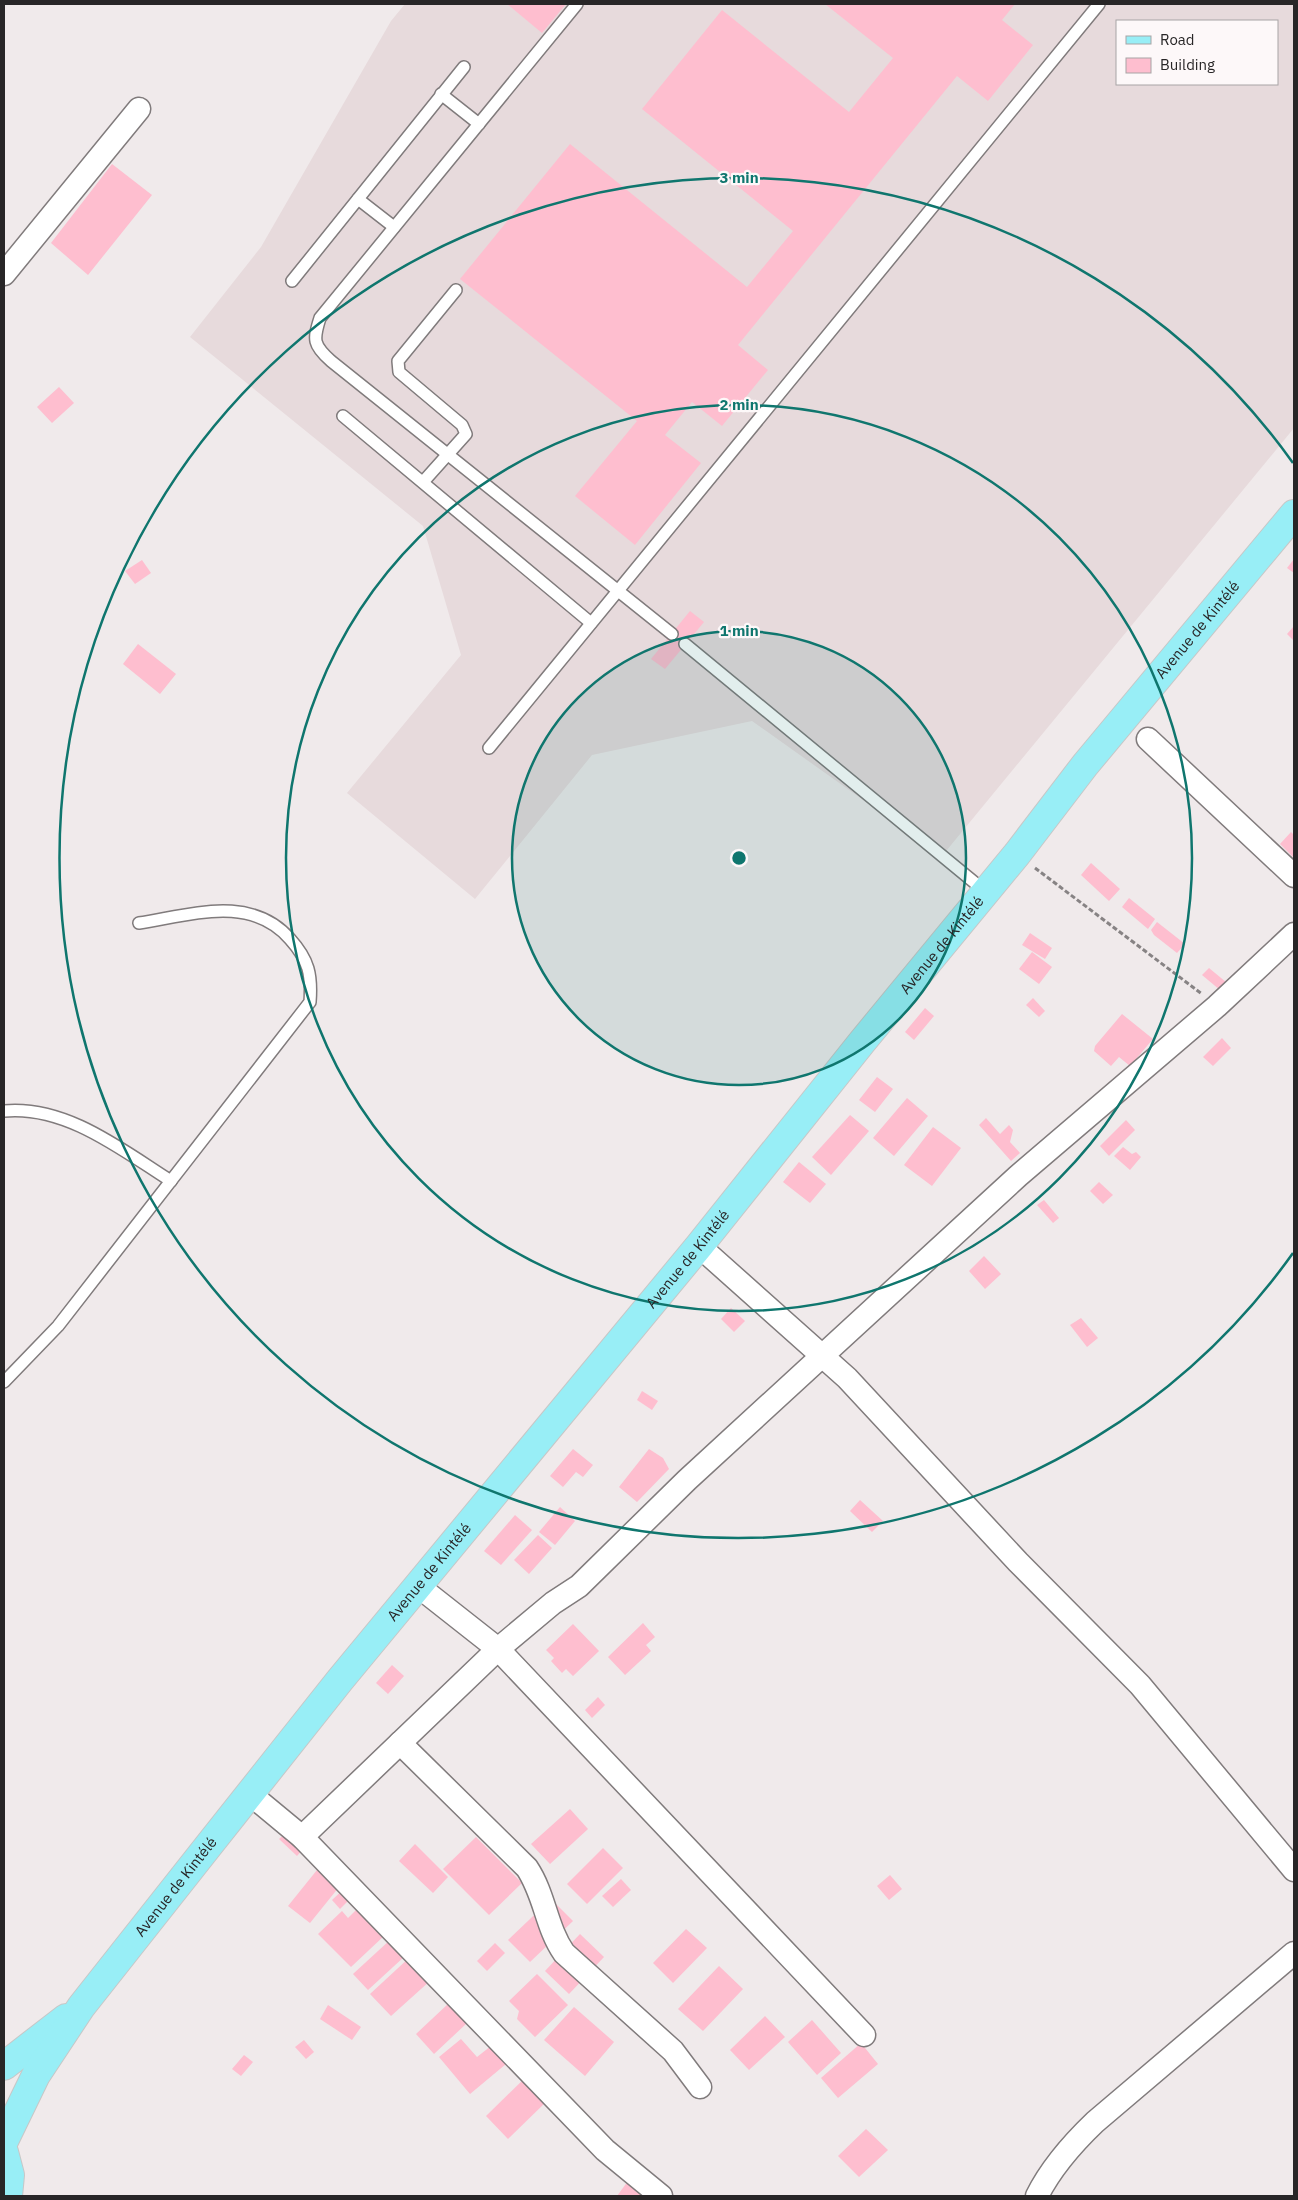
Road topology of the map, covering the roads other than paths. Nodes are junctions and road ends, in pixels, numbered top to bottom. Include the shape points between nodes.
1 (577, 4) edge
2 (1099, 4) edge
3 (464, 67) dead end
4 (441, 94) junction
5 (139, 109) dead end
6 (479, 124) junction
7 (358, 198) junction
8 (394, 227) junction
9 (4, 274) edge
10 (292, 281) dead end
11 (456, 290) dead end
12 (343, 416) dead end
13 (449, 454) junction
14 (423, 482) junction
15 (1294, 514) edge
16 (618, 590) junction
17 (591, 623) junction
18 (672, 634) dead end
19 (685, 644) dead end
20 (1148, 739) dead end
21 (489, 748) dead end
22 (1294, 876) edge
23 (986, 892) junction
24 (139, 923) dead end
25 (1294, 934) edge
26 (4, 1111) edge
27 (171, 1180) junction
28 (699, 1246) junction
29 (823, 1356) junction
30 (4, 1382) edge
31 (418, 1586) junction
32 (498, 1649) junction
33 (400, 1743) junction
34 (250, 1794) junction
35 (302, 1837) junction
36 (1294, 1870) edge
37 (1294, 1953) edge
38 (81, 2007) junction
39 (864, 2035) dead end
40 (4, 2066) edge
41 (700, 2087) dead end
42 (4, 2141) edge
43 (4, 2152) edge
44 (8, 2196) edge
45 (661, 2196) edge
46 (1037, 2196) edge

1 - 6 lane
2 - 16 lane
3 - 4 lane
4 - 6 lane
4 - 7 lane
5 - 9 street
6 - 8 lane
7 - 8 lane
7 - 10 lane
8 - 13 lane via 320,318 314,335 318,349
11 - 13 lane via 398,361 399,372 405,379 462,425 466,434
12 - 14 lane
13 - 14 lane
13 - 16 lane
14 - 17 lane
15 - 23 main road, Avenue de Kintélé via 1085,765
16 - 17 lane
16 - 18 lane
17 - 21 lane
19 - 23 lane
20 - 22 street
23 - 28 main road, Avenue de Kintélé
24 - 27 lane via 218,911 242,911 264,917 284,932 300,951 312,979 310,1002
25 - 29 street via 1217,1006 1018,1176
26 - 27 lane via 38,1112 61,1118 99,1136
27 - 30 lane via 58,1326
28 - 29 street
28 - 31 main road, Avenue de Kintélé
29 - 32 street via 686,1480 579,1586 553,1603
29 - 36 street via 1018,1562 1140,1685
31 - 32 street
31 - 34 main road, Avenue de Kintélé
32 - 33 street
32 - 39 street
33 - 35 street
33 - 41 street via 527,1868 538,1884 556,1941 564,1953 673,2051
34 - 35 street
34 - 38 main road, Avenue de Kintélé
35 - 45 street via 605,2150
37 - 46 street via 1095,2122 1073,2143
38 - 40 main road, Avenue de Kintélé
38 - 42 main road, Avenue de Kintélé via 36,2075
43 - 44 main road via 10,2175

